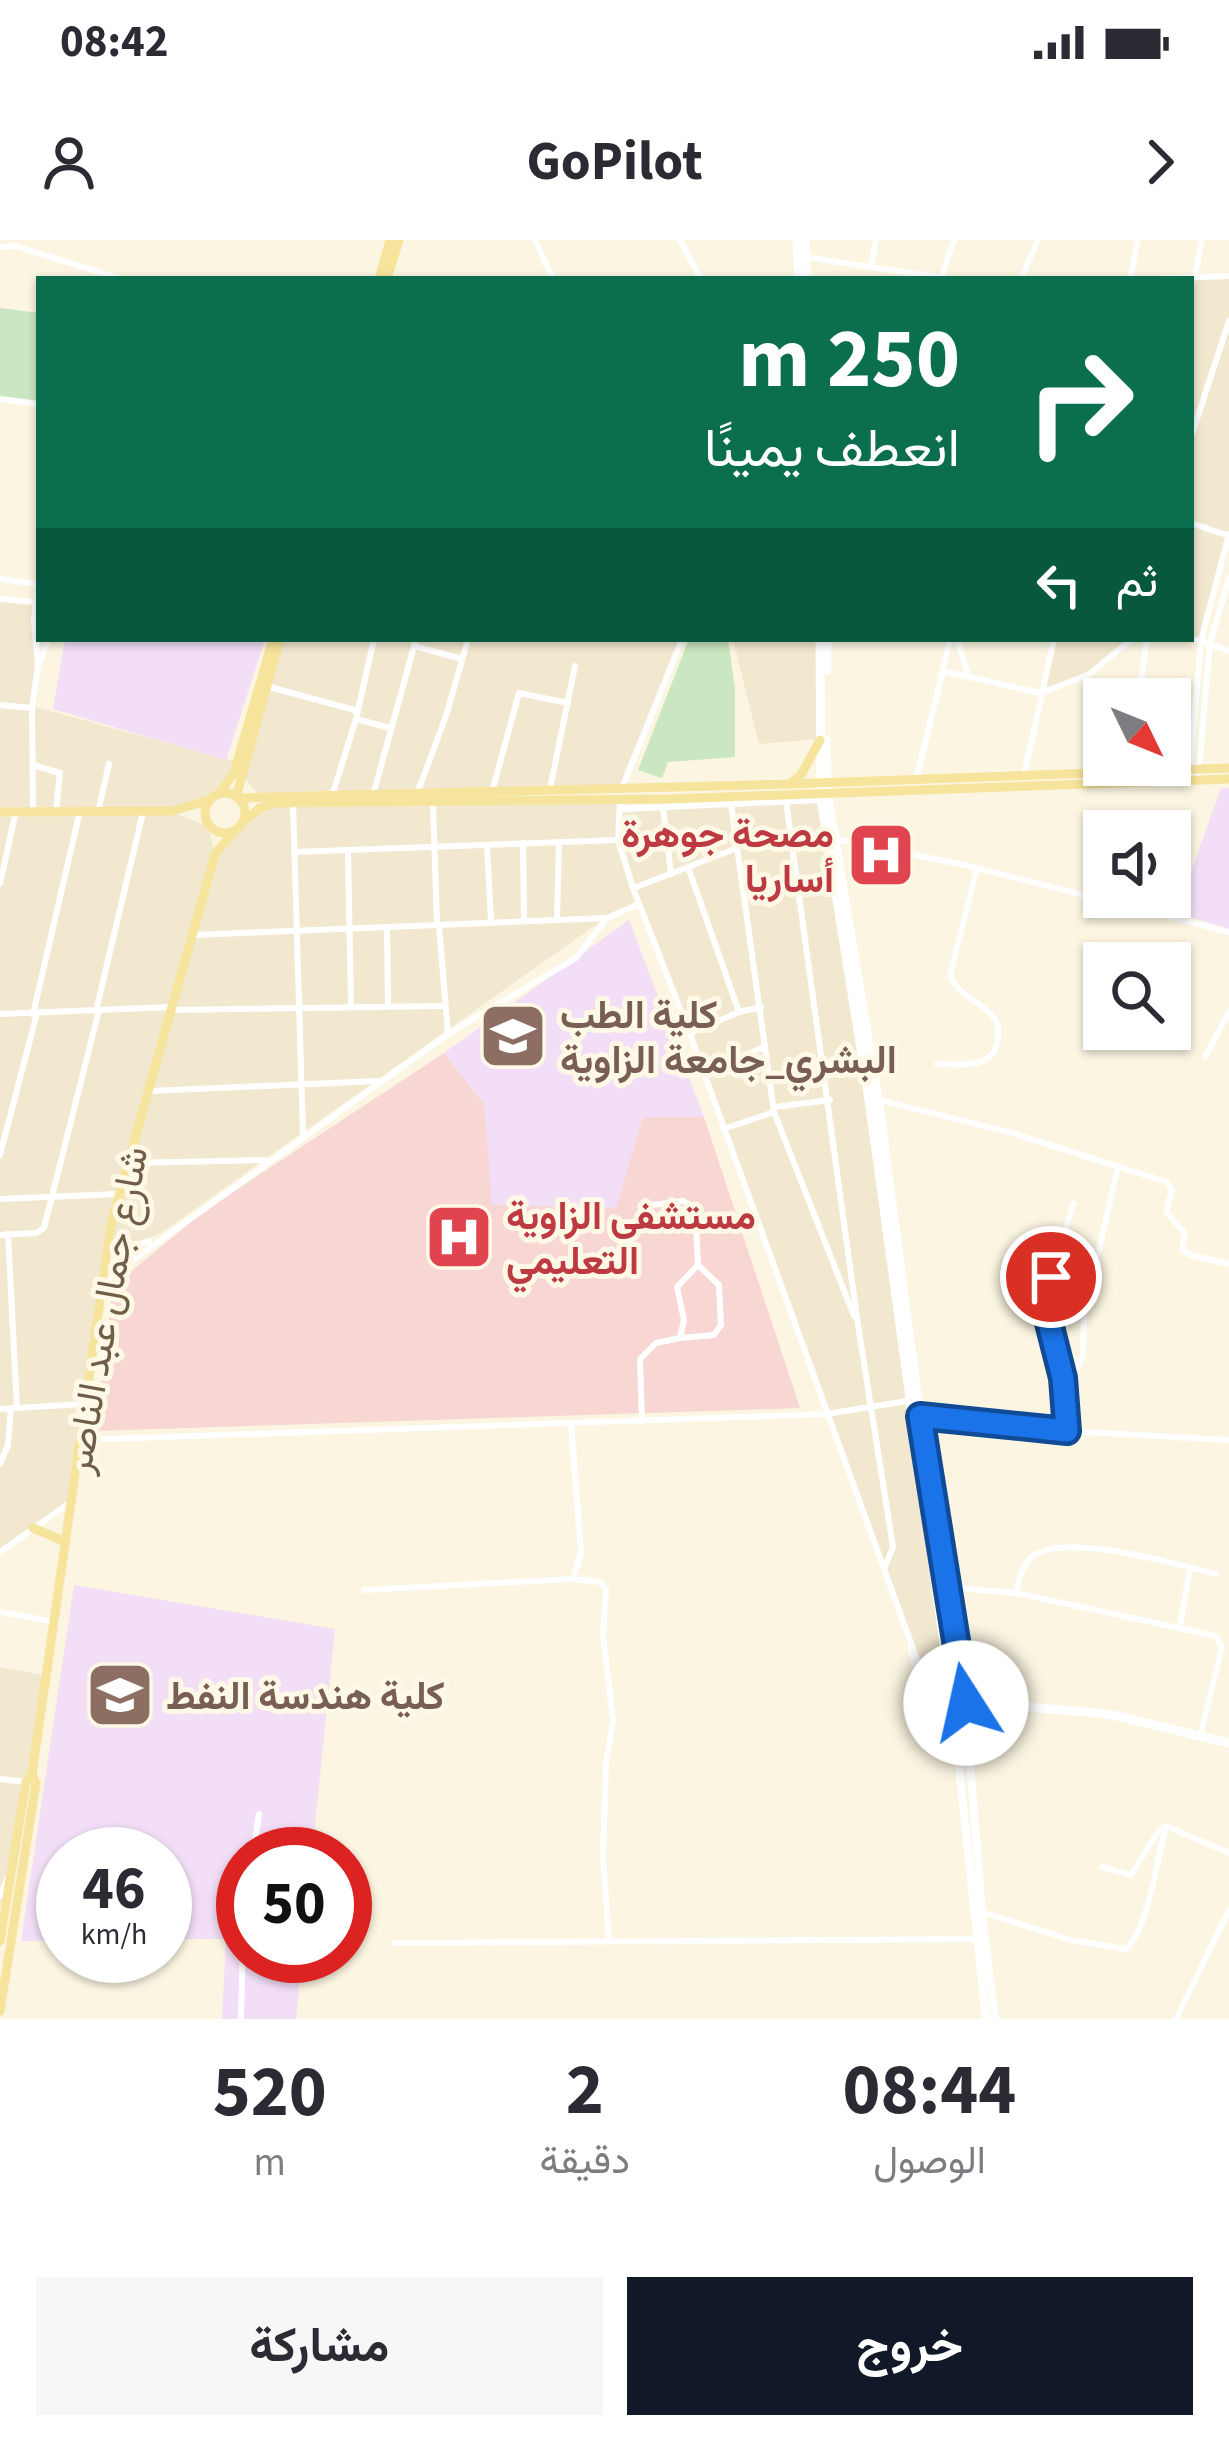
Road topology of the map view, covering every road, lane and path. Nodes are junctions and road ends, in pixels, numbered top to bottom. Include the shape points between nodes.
1 (395, 240) edge
2 (535, 240) edge
3 (680, 240) edge
4 (801, 240) edge
5 (876, 240) edge
6 (953, 240) edge
7 (1038, 240) edge
8 (1138, 240) edge
9 (1202, 240) edge
10 (16, 243) edge
11 (0, 247) edge
12 (802, 257) junction
13 (871, 266) junction
14 (1195, 275) junction
15 (113, 276) edge
16 (384, 276) edge
17 (552, 276) edge
18 (699, 276) edge
19 (803, 276) edge
20 (933, 276) edge
21 (945, 276) edge
22 (1022, 276) edge
23 (1131, 276) edge
24 (1183, 276) edge
25 (1229, 276) edge
26 (1229, 321) edge
27 (0, 399) edge
28 (36, 404) edge
29 (1194, 428) edge
30 (1194, 524) edge
31 (1229, 535) edge
32 (1229, 578) edge
33 (0, 580) edge
34 (36, 582) edge
35 (0, 599) edge
36 (36, 602) edge
37 (1194, 639) edge
38 (1205, 641) junction
39 (38, 642) edge
40 (48, 642) edge
41 (275, 642) edge
42 (275, 642) edge
43 (373, 642) edge
44 (415, 642) edge
45 (466, 642) edge
46 (681, 642) edge
47 (823, 642) edge
48 (823, 642) edge
49 (952, 642) edge
50 (954, 642) edge
51 (1053, 642) edge
52 (1128, 642) edge
53 (1147, 642) edge
54 (1229, 651) edge
55 (462, 659) junction
56 (38, 666) junction
57 (575, 666) dead end
58 (968, 674) junction
59 (941, 678) junction
60 (1141, 678) edge
61 (266, 686) junction
62 (1041, 694) junction
63 (568, 703) junction
64 (0, 706) edge
65 (32, 707) junction
66 (357, 715) junction
67 (390, 728) junction
68 (820, 740) junction
69 (110, 764) dead end
70 (32, 765) junction
71 (1229, 768) edge
72 (242, 771) junction
73 (1083, 771) edge
74 (1191, 774) edge
75 (1194, 774) junction
76 (1024, 775) junction
77 (1229, 778) edge
78 (916, 780) junction
79 (789, 784) junction
80 (550, 789) junction
81 (823, 790) junction
82 (493, 792) junction
83 (417, 794) junction
84 (373, 795) junction
85 (332, 796) junction
86 (215, 797) junction
87 (263, 797) junction
88 (237, 798) junction
89 (620, 799) junction
90 (433, 802) junction
91 (787, 802) junction
92 (293, 804) junction
93 (731, 804) junction
94 (663, 807) junction
95 (33, 810) junction
96 (16, 811) junction
97 (56, 811) junction
98 (80, 811) junction
99 (172, 811) junction
100 (0, 812) edge
101 (98, 812) junction
102 (142, 812) junction
103 (210, 826) junction
104 (238, 826) junction
105 (831, 837) junction
106 (618, 840) junction
107 (559, 842) junction
108 (524, 843) junction
109 (487, 845) junction
110 (736, 848) junction
111 (434, 849) junction
112 (348, 850) junction
113 (294, 852) junction
114 (215, 854) junction
115 (688, 867) junction
116 (977, 868) junction
117 (671, 874) junction
118 (0, 884) edge
119 (633, 888) junction
120 (1083, 893) edge
121 (639, 904) junction
122 (607, 918) junction
123 (1181, 918) edge
124 (557, 920) junction
125 (524, 921) junction
126 (491, 922) junction
127 (438, 926) junction
128 (386, 929) junction
129 (350, 931) junction
130 (297, 932) junction
131 (1229, 932) edge
132 (193, 935) junction
133 (388, 1005) junction
134 (351, 1006) junction
135 (444, 1006) junction
136 (761, 1007) junction
137 (170, 1009) junction
138 (299, 1009) junction
139 (98, 1010) junction
140 (740, 1012) junction
141 (1229, 1012) edge
142 (0, 1014) edge
143 (35, 1014) junction
144 (448, 1034) junction
145 (690, 1034) junction
146 (764, 1047) junction
147 (1205, 1057) dead end
148 (937, 1064) dead end
149 (704, 1072) junction
150 (381, 1081) junction
151 (304, 1084) junction
152 (147, 1091) junction
153 (874, 1099) junction
154 (830, 1100) junction
155 (774, 1109) junction
156 (723, 1129) junction
157 (303, 1138) junction
158 (0, 1155) edge
159 (270, 1159) junction
160 (126, 1163) junction
161 (1118, 1167) junction
162 (54, 1194) junction
163 (117, 1194) junction
164 (0, 1199) edge
165 (1073, 1204) dead end
166 (652, 1205) dead end
167 (4, 1234) edge
168 (158, 1238) junction
169 (106, 1256) junction
170 (1229, 1264) edge
171 (698, 1265) junction
172 (101, 1282) junction
173 (858, 1325) junction
174 (680, 1338) junction
175 (1063, 1378) junction
176 (914, 1400) junction
177 (83, 1404) junction
178 (873, 1406) junction
179 (14, 1408) junction
180 (0, 1409) edge
181 (826, 1414) junction
182 (916, 1416) junction
183 (642, 1420) junction
184 (571, 1423) junction
185 (1067, 1431) junction
186 (79, 1440) junction
187 (1229, 1440) edge
188 (0, 1464) edge
189 (72, 1501) junction
190 (33, 1528) junction
191 (66, 1542) junction
192 (0, 1552) edge
193 (885, 1567) junction
194 (1190, 1568) junction
195 (1216, 1574) dead end
196 (573, 1579) junction
197 (947, 1587) junction
198 (364, 1590) dead end
199 (1016, 1593) junction
200 (0, 1612) edge
201 (57, 1622) junction
202 (906, 1627) junction
203 (1180, 1627) junction
204 (949, 1674) junction
205 (928, 1682) junction
206 (953, 1707) junction
207 (966, 1708) junction
208 (1199, 1736) junction
209 (1229, 1743) edge
210 (0, 1779) edge
211 (31, 1780) junction
212 (259, 1814) dead end
213 (1166, 1826) junction
214 (257, 1827) edge
215 (1229, 1853) edge
216 (1102, 1867) dead end
217 (11, 1871) junction
218 (0, 1896) edge
219 (1229, 1910) edge
220 (982, 1912) junction
221 (2, 1931) edge
222 (1225, 1933) edge
223 (976, 1939) junction
224 (609, 1940) junction
225 (0, 1941) edge
226 (395, 1943) dead end
227 (242, 1983) edge
228 (0, 2011) edge
229 (241, 2019) edge
230 (986, 2019) edge
231 (995, 2019) edge
232 (1175, 2019) edge

1 - 16 main road
2 - 17 street
3 - 18 street
4 - 12 main road
5 - 13 street
6 - 21 street
7 - 22 street
8 - 23 street
9 - 14 street
10 - 11 street
10 - 15 street
12 - 13 street
12 - 19 main road
13 - 20 street
14 - 24 street
14 - 25 street
26 - 29 street
27 - 28 street
30 - 31 street
31 - 38 street
32 - 38 street
33 - 34 street
35 - 36 street
37 - 38 street
38 - 54 street
38 - 75 street
39 - 56 street
40 - 56 street
41 - 61 main road
42 - 86 main road via 232,780
43 - 66 street
44 - 55 street
44 - 67 street
45 - 55 street
46 - 89 street
47 - 68 main road
48 - 81 main road
49 - 59 street
50 - 58 street
51 - 62 street
52 - 62 street via 1088,675
53 - 60 street
55 - 83 street
56 - 65 street
57 - 63 street
58 - 59 street
58 - 62 street
59 - 78 street
61 - 66 street
61 - 72 main road
62 - 76 street
63 - 80 street
63 - 82 street via 519,693
64 - 65 street
65 - 70 street
66 - 67 street
66 - 85 street
67 - 84 street
68 - 79 main road
68 - 81 main road
69 - 101 street
70 - 95 street
70 - 97 street via 60,773
71 - 75 main road
72 - 87 main road
72 - 88 main road
73 - 76 main road
74 - 75 main road
75 - 77 main road
75 - 81 main road
76 - 78 main road
78 - 81 main road
79 - 81 main road
79 - 89 main road
80 - 82 main road
80 - 89 main road
81 - 89 main road
81 - 91 street
81 - 105 main road
82 - 83 main road
83 - 84 main road
84 - 85 main road
85 - 87 main road
86 - 88 main road
86 - 99 main road
86 - 103 main road via 205,812
87 - 88 main road
88 - 104 main road via 244,807
89 - 90 main road
89 - 94 street
89 - 106 street
90 - 92 main road
90 - 111 street
91 - 93 street
91 - 154 street
92 - 104 main road via 267,805
92 - 113 street
93 - 94 street
93 - 110 street
94 - 117 street
95 - 96 main road
95 - 97 main road
96 - 100 main road
96 - 118 street
97 - 98 main road
98 - 101 main road
98 - 143 street
99 - 102 main road
99 - 103 main road
101 - 102 main road
102 - 139 street
103 - 104 main road via 223,833
103 - 114 main road, شارع جمال عبد الناصر
104 - 114 main road, شارع جمال عبد الناصر
105 - 116 street
105 - 153 main road
106 - 107 street
106 - 119 street
107 - 108 street
107 - 124 street
108 - 109 street
108 - 125 street
109 - 111 street
109 - 126 street
110 - 115 street
110 - 136 street
111 - 112 street
111 - 127 street
112 - 113 street
112 - 129 street
113 - 130 street
114 - 132 main road, شارع جمال عبد الناصر
115 - 117 street
115 - 140 street
116 - 120 street
116 - 148 street via 950,975 993,1015 997,1045 974,1065
117 - 119 street
119 - 121 street
121 - 122 street
121 - 145 street
122 - 124 street
122 - 144 street via 576,958
123 - 131 street
124 - 125 street
125 - 126 street
126 - 127 street
127 - 128 street
127 - 135 street
128 - 129 street
128 - 133 street
129 - 130 street
129 - 134 street
130 - 132 street
130 - 138 street
132 - 137 main road, شارع جمال عبد الناصر
133 - 134 street
133 - 135 street
134 - 138 street
135 - 144 street
136 - 140 street
136 - 146 street
137 - 138 street
137 - 139 street
137 - 152 main road, شارع جمال عبد الناصر
138 - 151 street
139 - 143 street
139 - 162 street
140 - 145 street
141 - 147 street
142 - 143 street
143 - 158 street
144 - 150 street
145 - 149 street
146 - 149 street
146 - 155 street
149 - 156 street
150 - 151 street
150 - 157 street
151 - 152 street
151 - 157 street
152 - 160 main road, شارع جمال عبد الناصر
153 - 161 street
153 - 176 main road
154 - 155 street
154 - 173 street
155 - 156 street
155 - 173 street
156 - 181 street
157 - 159 street
159 - 160 street
159 - 168 street
160 - 163 main road, شارع جمال عبد الناصر
161 - 170 street via 1171,1185 1166,1212 1185,1233 1185,1253
161 - 175 street via 1084,1315 1083,1355
162 - 163 street
162 - 164 street
162 - 167 street via 42,1230
163 - 169 main road, شارع جمال عبد الناصر
165 - 175 street via 1047,1296
166 - 171 street via 683,1201 695,1208
167 - 179 street
168 - 169 street
168 - 172 street
169 - 172 main road, شارع جمال عبد الناصر
171 - 174 street via 676,1287
171 - 174 street via 719,1285 721,1325 714,1335
172 - 177 main road, شارع جمال عبد الناصر
173 - 178 street
174 - 183 street via 656,1343 640,1359
175 - 185 street
176 - 178 street
176 - 182 main road
177 - 179 street
177 - 186 main road, شارع جمال عبد الناصر
178 - 181 street
178 - 193 street via 893,1547
179 - 180 street
179 - 188 street
181 - 183 street
181 - 193 street
182 - 185 street
182 - 197 main road
182 - 204 main road
183 - 184 street
184 - 186 street
184 - 196 street via 581,1552
185 - 187 street
186 - 189 main road, شارع جمال عبد الناصر
189 - 190 street
189 - 191 main road, شارع جمال عبد الناصر
190 - 191 main road
190 - 192 street
191 - 201 main road, شارع جمال عبد الناصر
193 - 202 street
194 - 195 street
194 - 199 street via 1064,1548 1028,1562
194 - 203 street
196 - 198 street
196 - 224 street via 606,1589
197 - 199 street
197 - 207 main road
199 - 203 street
200 - 201 street
201 - 211 main road, شارع جمال عبد الناصر
202 - 205 street
202 - 206 street via 922,1689
203 - 208 street via 1221,1640
204 - 205 main road
204 - 206 main road
205 - 206 street
206 - 207 main road
206 - 223 street
207 - 208 main road via 1108,1714
207 - 220 street
208 - 209 main road
210 - 211 street
211 - 217 main road, شارع جمال عبد الناصر
211 - 228 main road, شارع جمال عبد الناصر
212 - 214 street
213 - 215 street
213 - 216 street via 1131,1875
213 - 220 street via 1126,1949
217 - 218 street
217 - 221 main road, شارع جمال عبد الناصر
219 - 222 street
220 - 231 street
221 - 225 main road, شارع جمال عبد الناصر
222 - 232 street
223 - 224 street
223 - 230 street
224 - 226 street
227 - 229 street

